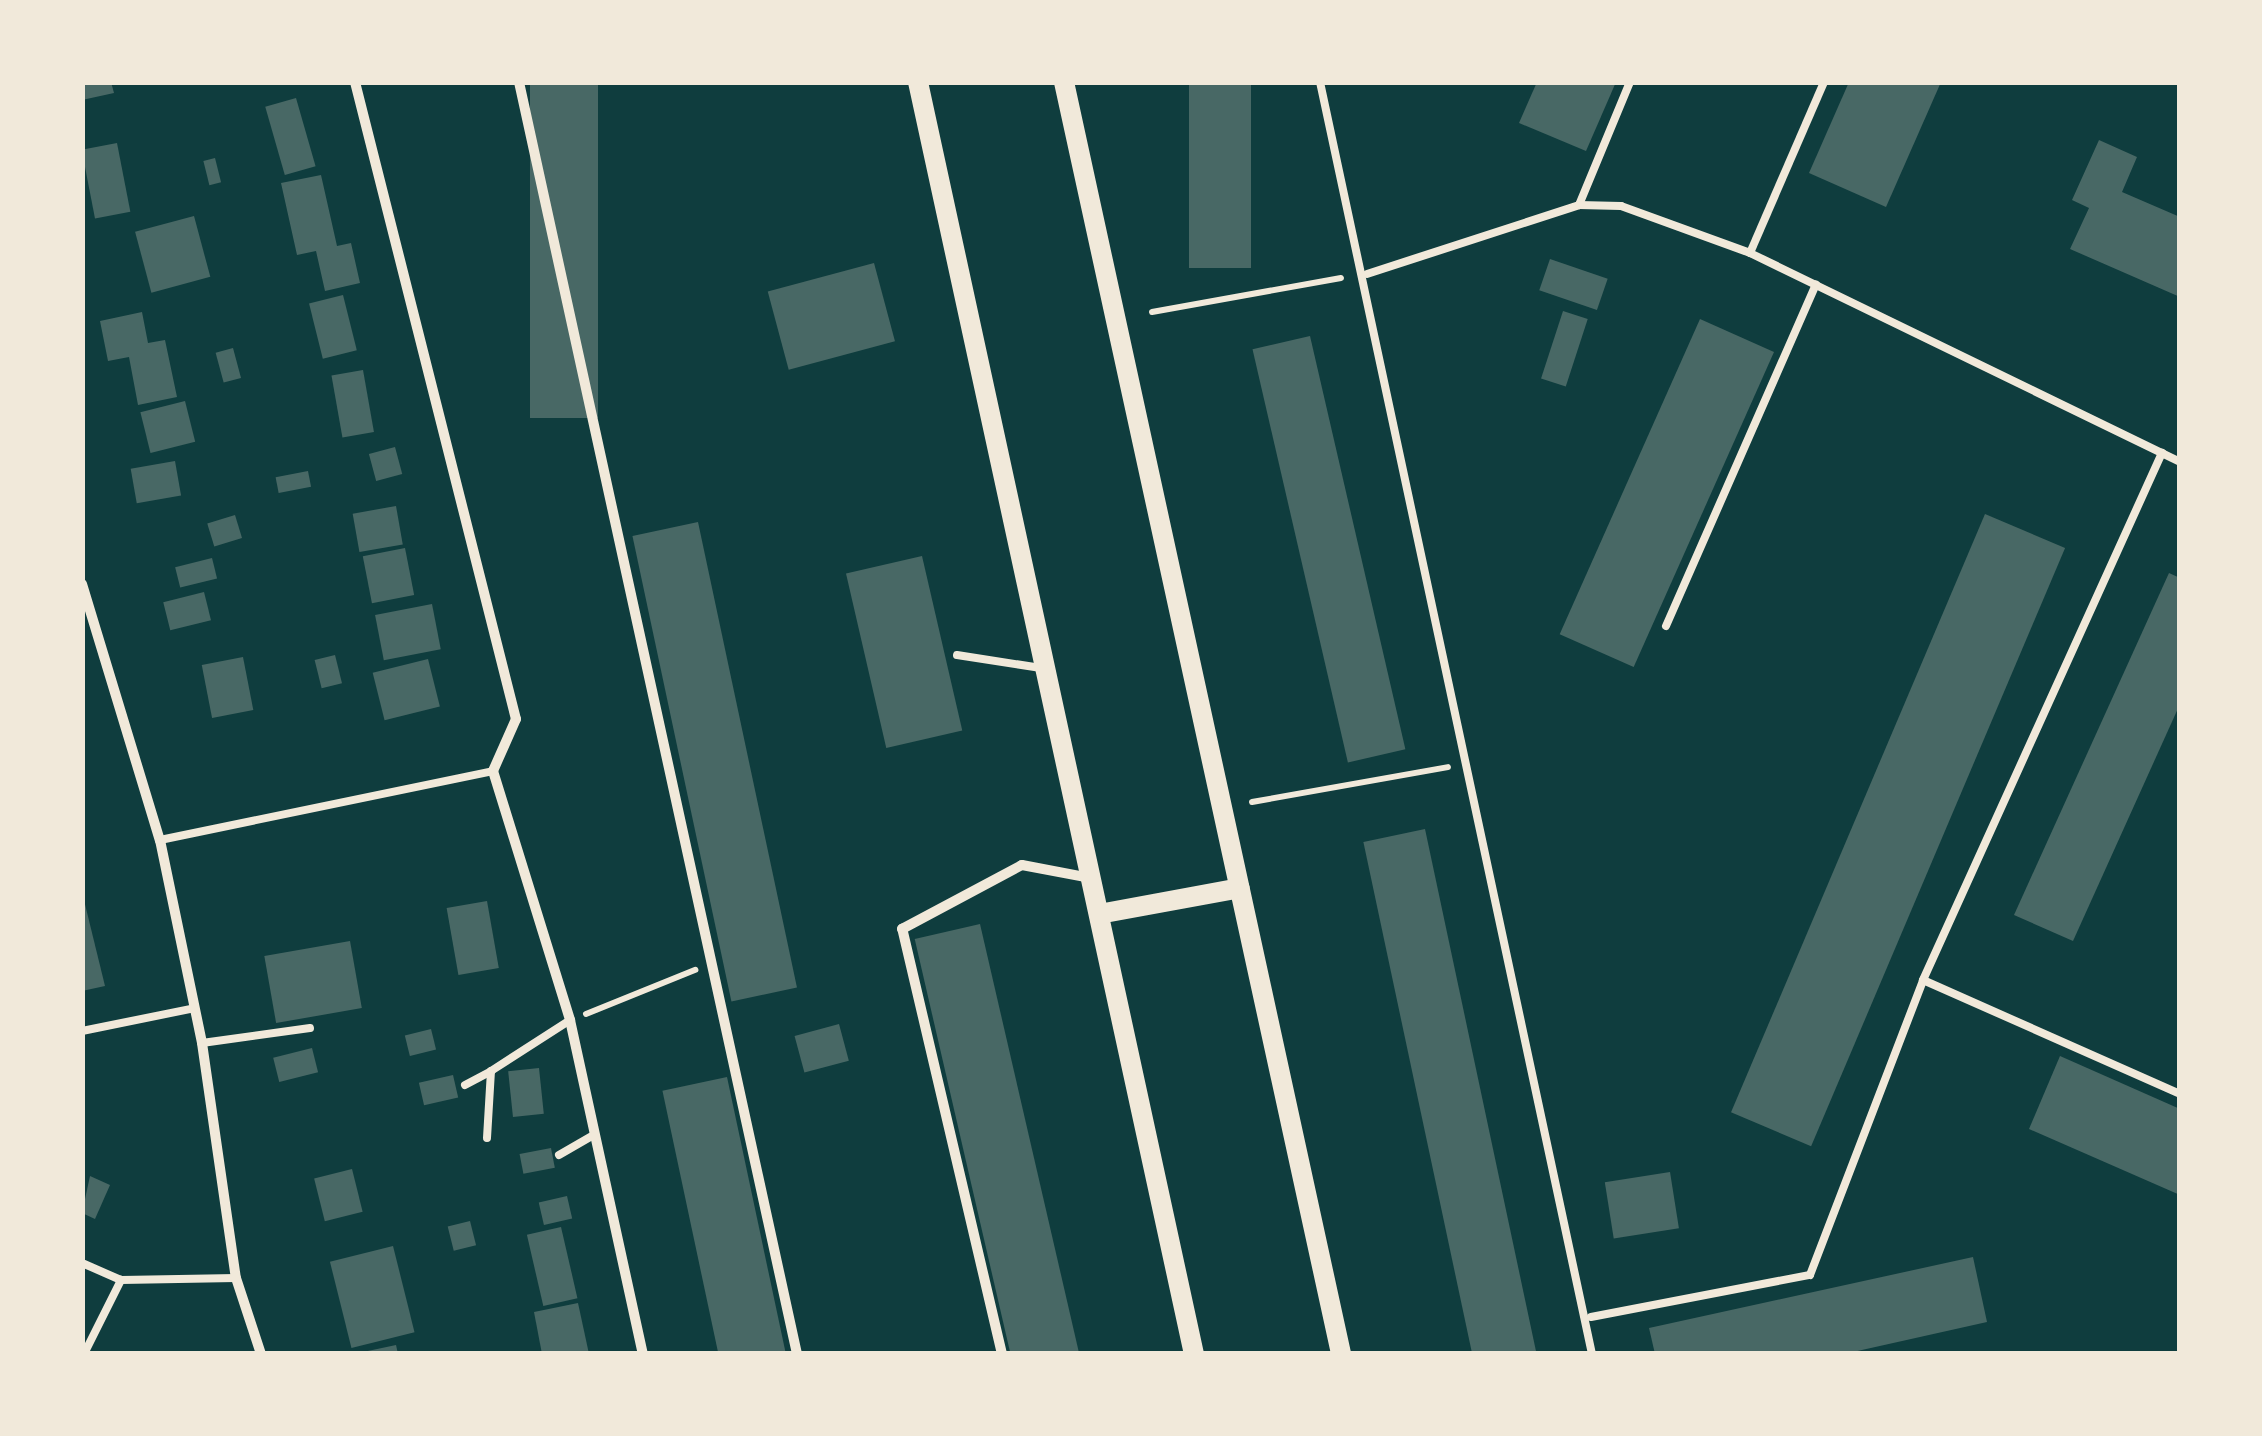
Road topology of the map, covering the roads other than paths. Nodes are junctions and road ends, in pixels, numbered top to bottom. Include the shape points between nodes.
1 (355, 82) edge
2 (519, 82) edge
3 (918, 82) edge
4 (1064, 82) edge
5 (1320, 82) edge
6 (1630, 82) edge
7 (1824, 82) edge
8 (1579, 205) junction
9 (1750, 253) junction
10 (1367, 274) junction
11 (1816, 284) junction
12 (2162, 453) junction
13 (2180, 462) edge
14 (82, 584) edge
15 (1666, 626) dead end
16 (957, 655) dead end
17 (1046, 669) junction
18 (493, 770) junction
19 (160, 840) junction
20 (1091, 878) junction
21 (1240, 888) junction
22 (1099, 914) junction
23 (1924, 980) junction
24 (195, 1008) junction
25 (570, 1020) junction
26 (310, 1028) dead end
27 (82, 1031) edge
28 (202, 1043) junction
29 (490, 1071) junction
30 (465, 1085) dead end
31 (2180, 1094) edge
32 (592, 1136) junction
33 (486, 1138) dead end
34 (559, 1155) dead end
35 (82, 1263) edge
36 (236, 1278) junction
37 (121, 1280) junction
38 (1592, 1317) junction
39 (84, 1354) edge
40 (261, 1354) edge
41 (643, 1354) edge
42 (797, 1354) edge
43 (1002, 1354) edge
44 (1194, 1354) edge
45 (1341, 1354) edge
46 (1592, 1354) edge

1 - 18 street via 516,719
2 - 42 street
3 - 17 main road
4 - 21 main road
5 - 10 lane
6 - 8 lane
7 - 9 lane
8 - 9 lane via 1672,220
8 - 10 lane
9 - 11 lane
10 - 38 lane
11 - 12 lane
11 - 15 lane
12 - 13 lane
12 - 23 lane
14 - 19 street
16 - 17 lane
17 - 20 main road
18 - 19 lane
18 - 25 street
19 - 24 street
20 - 22 main road
20 - 43 street via 1022,865 902,929
21 - 22 main road
21 - 45 main road
22 - 44 main road
23 - 31 lane
23 - 38 lane via 1810,1275
24 - 27 lane
24 - 28 street
25 - 29 lane
25 - 32 street
26 - 28 lane
28 - 36 street
29 - 30 lane
29 - 33 lane
32 - 34 lane
32 - 41 street
35 - 37 lane
36 - 37 lane
36 - 40 street
37 - 39 lane
38 - 46 lane

